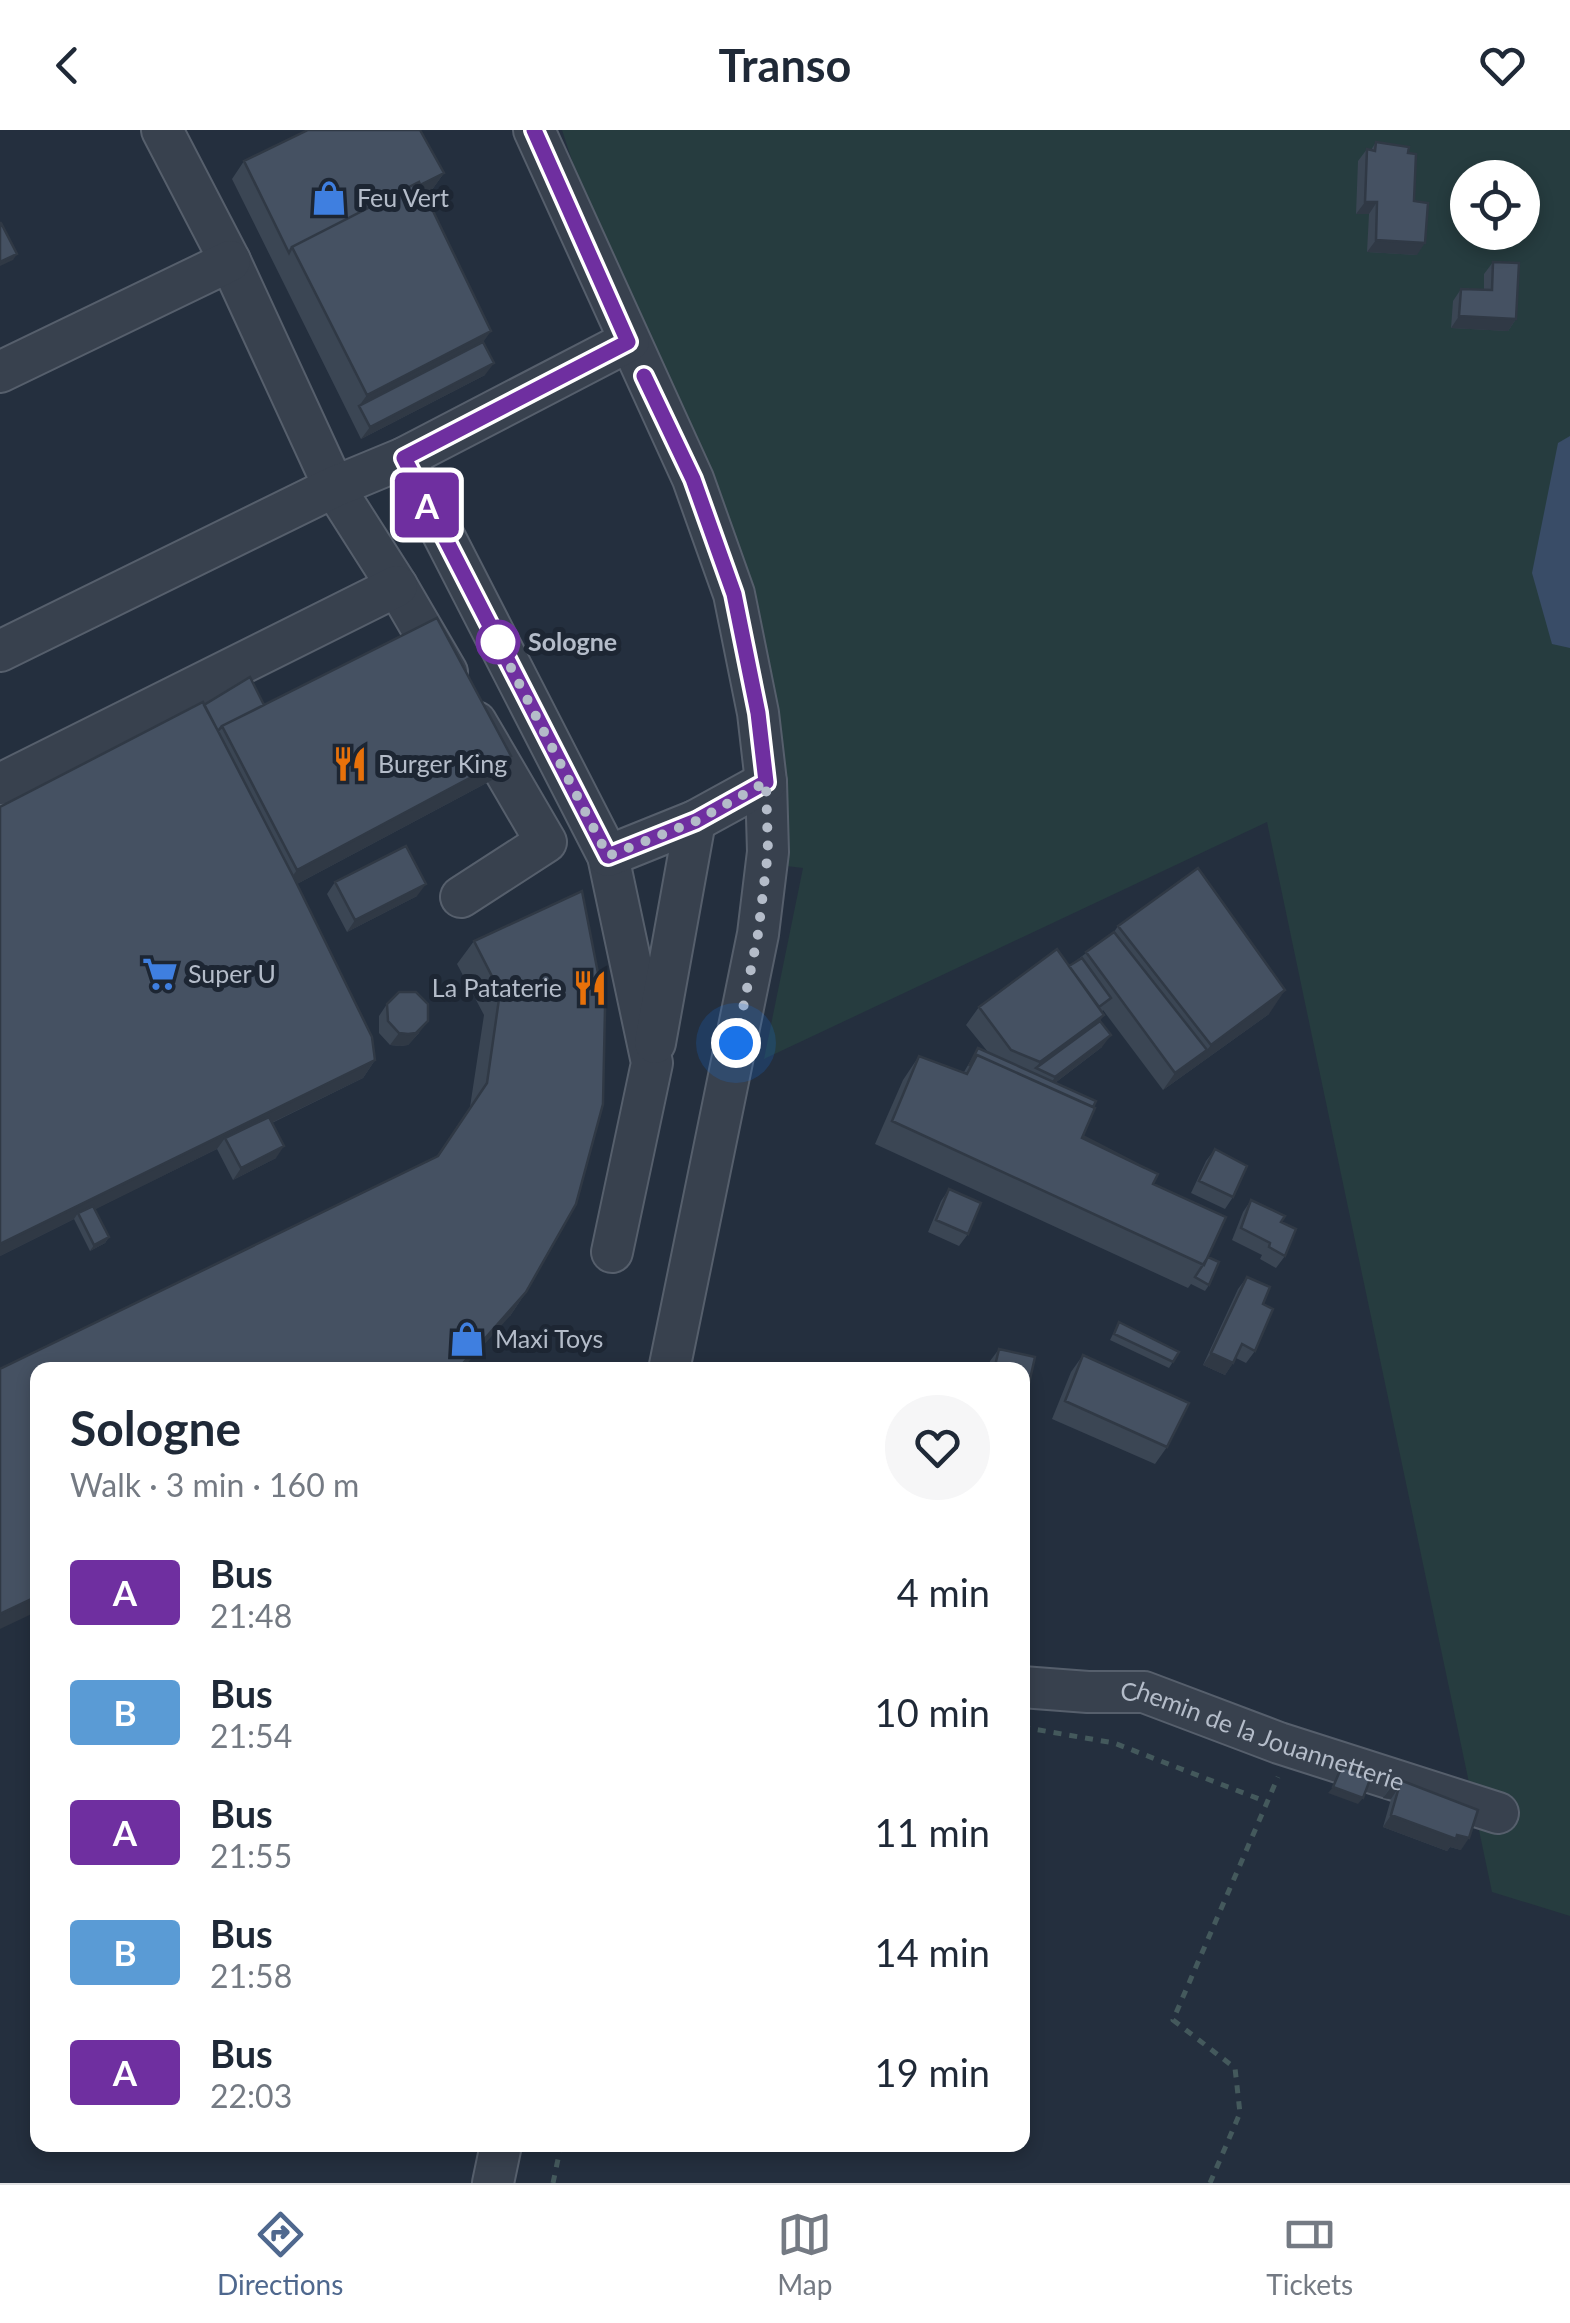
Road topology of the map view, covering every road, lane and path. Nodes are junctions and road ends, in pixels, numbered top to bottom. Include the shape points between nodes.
1 (162, 130) edge
2 (534, 130) edge
3 (230, 261) junction
4 (628, 342) junction
5 (0, 372) edge
6 (404, 458) junction
7 (334, 487) junction
8 (398, 586) junction
9 (0, 651) edge
10 (766, 782) junction
11 (0, 784) edge
12 (696, 821) junction
13 (608, 856) junction
14 (461, 897) dead end
15 (652, 1064) junction
16 (612, 1252) dead end
17 (671, 1362) edge
18 (1030, 1688) edge
19 (1030, 1728) edge
20 (1498, 1814) dead end
21 (500, 2152) edge
22 (559, 2152) edge
23 (493, 2183) edge
24 (552, 2183) edge
25 (1210, 2183) edge

1 - 3 street
2 - 4 street
3 - 5 street
3 - 7 street
4 - 6 street
4 - 10 street via 693,479 734,594
6 - 7 street
6 - 13 street
7 - 8 street
7 - 9 street
8 - 11 street
8 - 14 street via 546,842
10 - 12 street
10 - 17 street via 768,852 758,934
12 - 13 street
12 - 15 street
13 - 15 street
15 - 16 street
18 - 20 street, Chemin de la Jouannetterie via 1144,1692
19 - 25 path via 1114,1743 1267,1802 1173,2020 1235,2068 1240,2113
21 - 23 street
22 - 24 path

